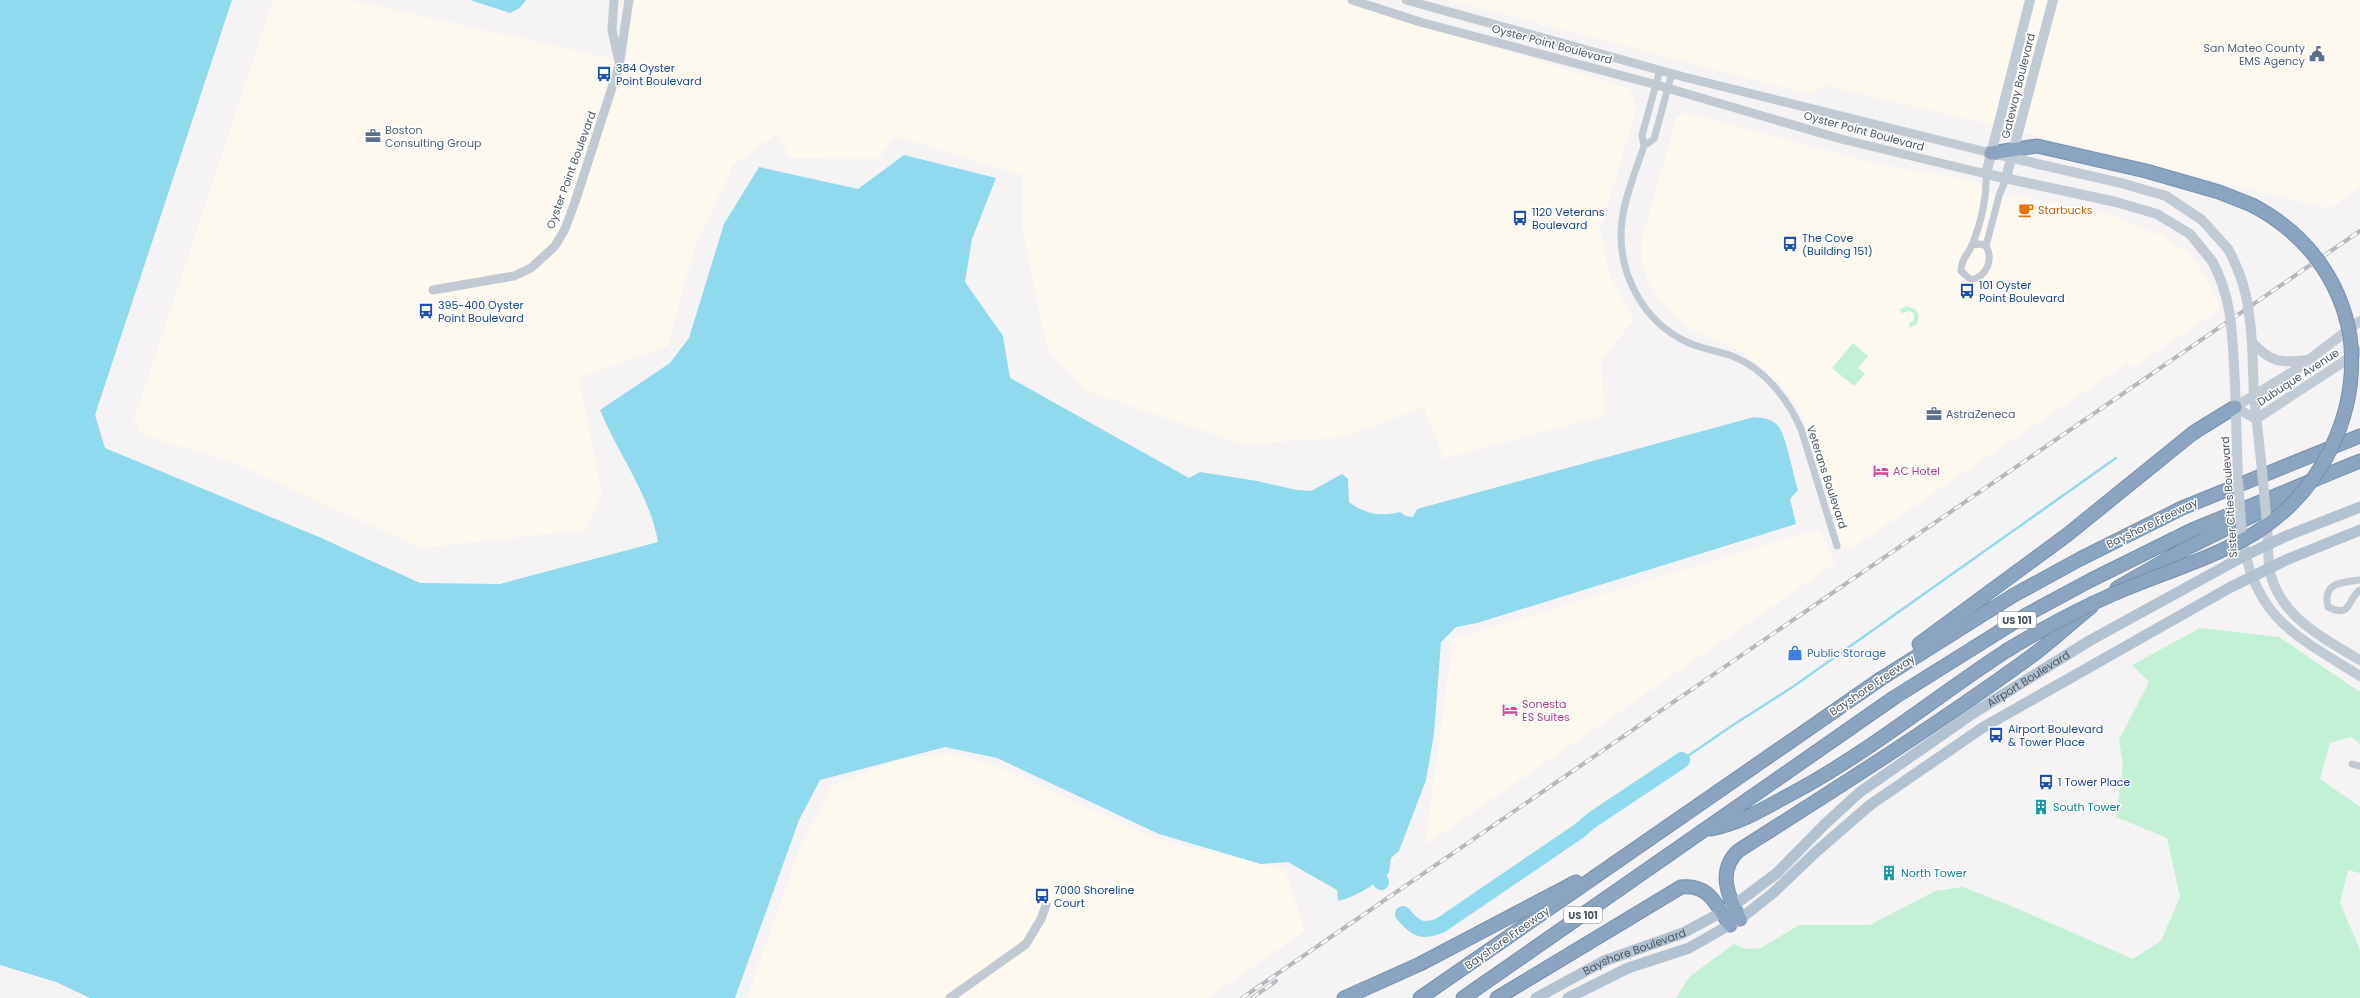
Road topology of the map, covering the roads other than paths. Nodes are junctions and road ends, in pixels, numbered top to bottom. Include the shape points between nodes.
1 (614, 0) edge
2 (629, 0) edge
3 (1352, 0) edge
4 (1406, 0) edge
5 (2030, 0) edge
6 (2053, 0) edge
7 (619, 66) junction
8 (1660, 70) junction
9 (1672, 73) junction
10 (1656, 85) junction
11 (1668, 88) junction
12 (1644, 146) junction
13 (1991, 153) junction
14 (2013, 154) junction
15 (1986, 174) junction
16 (2006, 178) junction
17 (1972, 245) junction
18 (1986, 246) junction
19 (433, 290) dead end
20 (2360, 321) edge
21 (2252, 342) junction
22 (2360, 351) edge
23 (2307, 360) junction
24 (2254, 397) junction
25 (2235, 407) junction
26 (2256, 419) junction
27 (2360, 436) edge
28 (2360, 462) edge
29 (2360, 507) edge
30 (2360, 530) edge
31 (2268, 544) junction
32 (1837, 546) dead end
33 (2244, 556) junction
34 (2269, 567) junction
35 (2250, 577) junction
36 (2360, 580) edge
37 (2360, 590) edge
38 (2360, 660) edge
39 (2360, 676) edge
40 (2352, 764) dead end
41 (1758, 765) junction
42 (2360, 766) edge
43 (1703, 831) junction
44 (1616, 863) junction
45 (1046, 905) dead end
46 (1727, 909) junction
47 (1735, 922) junction
48 (950, 998) edge
49 (1344, 998) edge
50 (1420, 998) edge
51 (1463, 998) edge
52 (1497, 998) edge
53 (1536, 998) edge
54 (1568, 998) edge

1 - 7 street, Oyster Point Boulevard via 613,37
2 - 7 street, Oyster Point Boulevard
3 - 10 street, Oyster Point Boulevard via 1420,22
4 - 8 street, Oyster Point Boulevard
5 - 13 main road, Gateway Boulevard
6 - 14 main road, Gateway Boulevard
7 - 19 street, Oyster Point Boulevard via 576,199 556,246 531,268 514,276
8 - 9 street, Oyster Point Boulevard
8 - 10 street, Veterans Boulevard
9 - 11 street, Veterans Boulevard
9 - 13 street, Oyster Point Boulevard
10 - 11 street, Oyster Point Boulevard
10 - 12 street, Veterans Boulevard via 1642,135
11 - 12 street, Veterans Boulevard via 1654,139
11 - 15 street, Oyster Point Boulevard via 1840,139
12 - 32 street, Veterans Boulevard via 1622,222 1622,254 1630,282 1643,306 1669,331 1688,342 1743,361 1770,381 1801,429
13 - 14 highway
13 - 15 main road, Gateway Boulevard
14 - 16 main road, Gateway Boulevard
14 - 21 main road, bridge via 2166,196 2202,220 2228,249 2238,266 2248,296
14 - 43 highway, bridge via 2037,146 2117,163 2201,186 2252,204 2285,225 2311,250 2330,279 2344,310 2351,344 2352,380 2347,411 2331,452 2303,491 2256,532 2226,548 2089,605 2006,651 1880,741 1836,769 1737,823
15 - 16 main road, Oyster Point Boulevard
15 - 17 street via 1987,192
16 - 18 street
16 - 25 main road, Oyster Point Boulevard, bridge via 2116,202 2157,214 2190,234 2212,261 2229,301
17 - 18 street
17 - 18 street via 1961,264 1961,271 1971,280 1978,278 1988,266
20 - 23 main road, Dubuque Avenue
21 - 23 main road via 2269,358 2286,363
21 - 24 main road
22 - 26 main road, Dubuque Avenue
23 - 24 main road, Dubuque Avenue
24 - 25 main road, Dubuque Avenue
24 - 26 main road
25 - 26 main road, Dubuque Avenue
25 - 33 main road, Sister Cities Boulevard, bridge
25 - 41 highway via 2193,434 2067,535
26 - 31 main road, bridge
27 - 41 highway, Bayshore Freeway / US 101 via 2182,508 2053,573 1913,657
28 - 43 highway, US 101 via 2192,530 2032,612 1914,685
28 - 46 highway via 2189,547 2104,596 2014,668 1738,852 1731,858 1725,874
29 - 31 main road, Airport Boulevard
30 - 34 main road, Airport Boulevard
31 - 33 main road, Airport Boulevard
31 - 34 main road
33 - 35 main road, Sister Cities Boulevard
33 - 46 main road, Airport Boulevard via 2089,641 1914,753 1860,792 1777,873
34 - 35 main road, Airport Boulevard
34 - 38 main road via 2280,595 2300,621
35 - 39 main road, Sister Cities Boulevard via 2268,608 2290,632
35 - 47 main road, Airport Boulevard via 2011,711 1952,747 1870,805 1767,898
36 - 37 street via 2342,582 2330,587 2326,597 2328,607 2337,611 2344,610 2349,607
40 - 42 street
41 - 44 highway, Bayshore Freeway / US 101
43 - 51 highway, US 101
44 - 49 highway via 1438,955
44 - 50 highway, Bayshore Freeway / US 101
45 - 48 street via 1026,944
46 - 47 highway
46 - 52 highway via 1707,892 1689,886 1681,888
46 - 53 main road, Bayshore Boulevard via 1683,933 1604,961
47 - 54 main road, Bayshore Boulevard via 1690,948 1628,968

